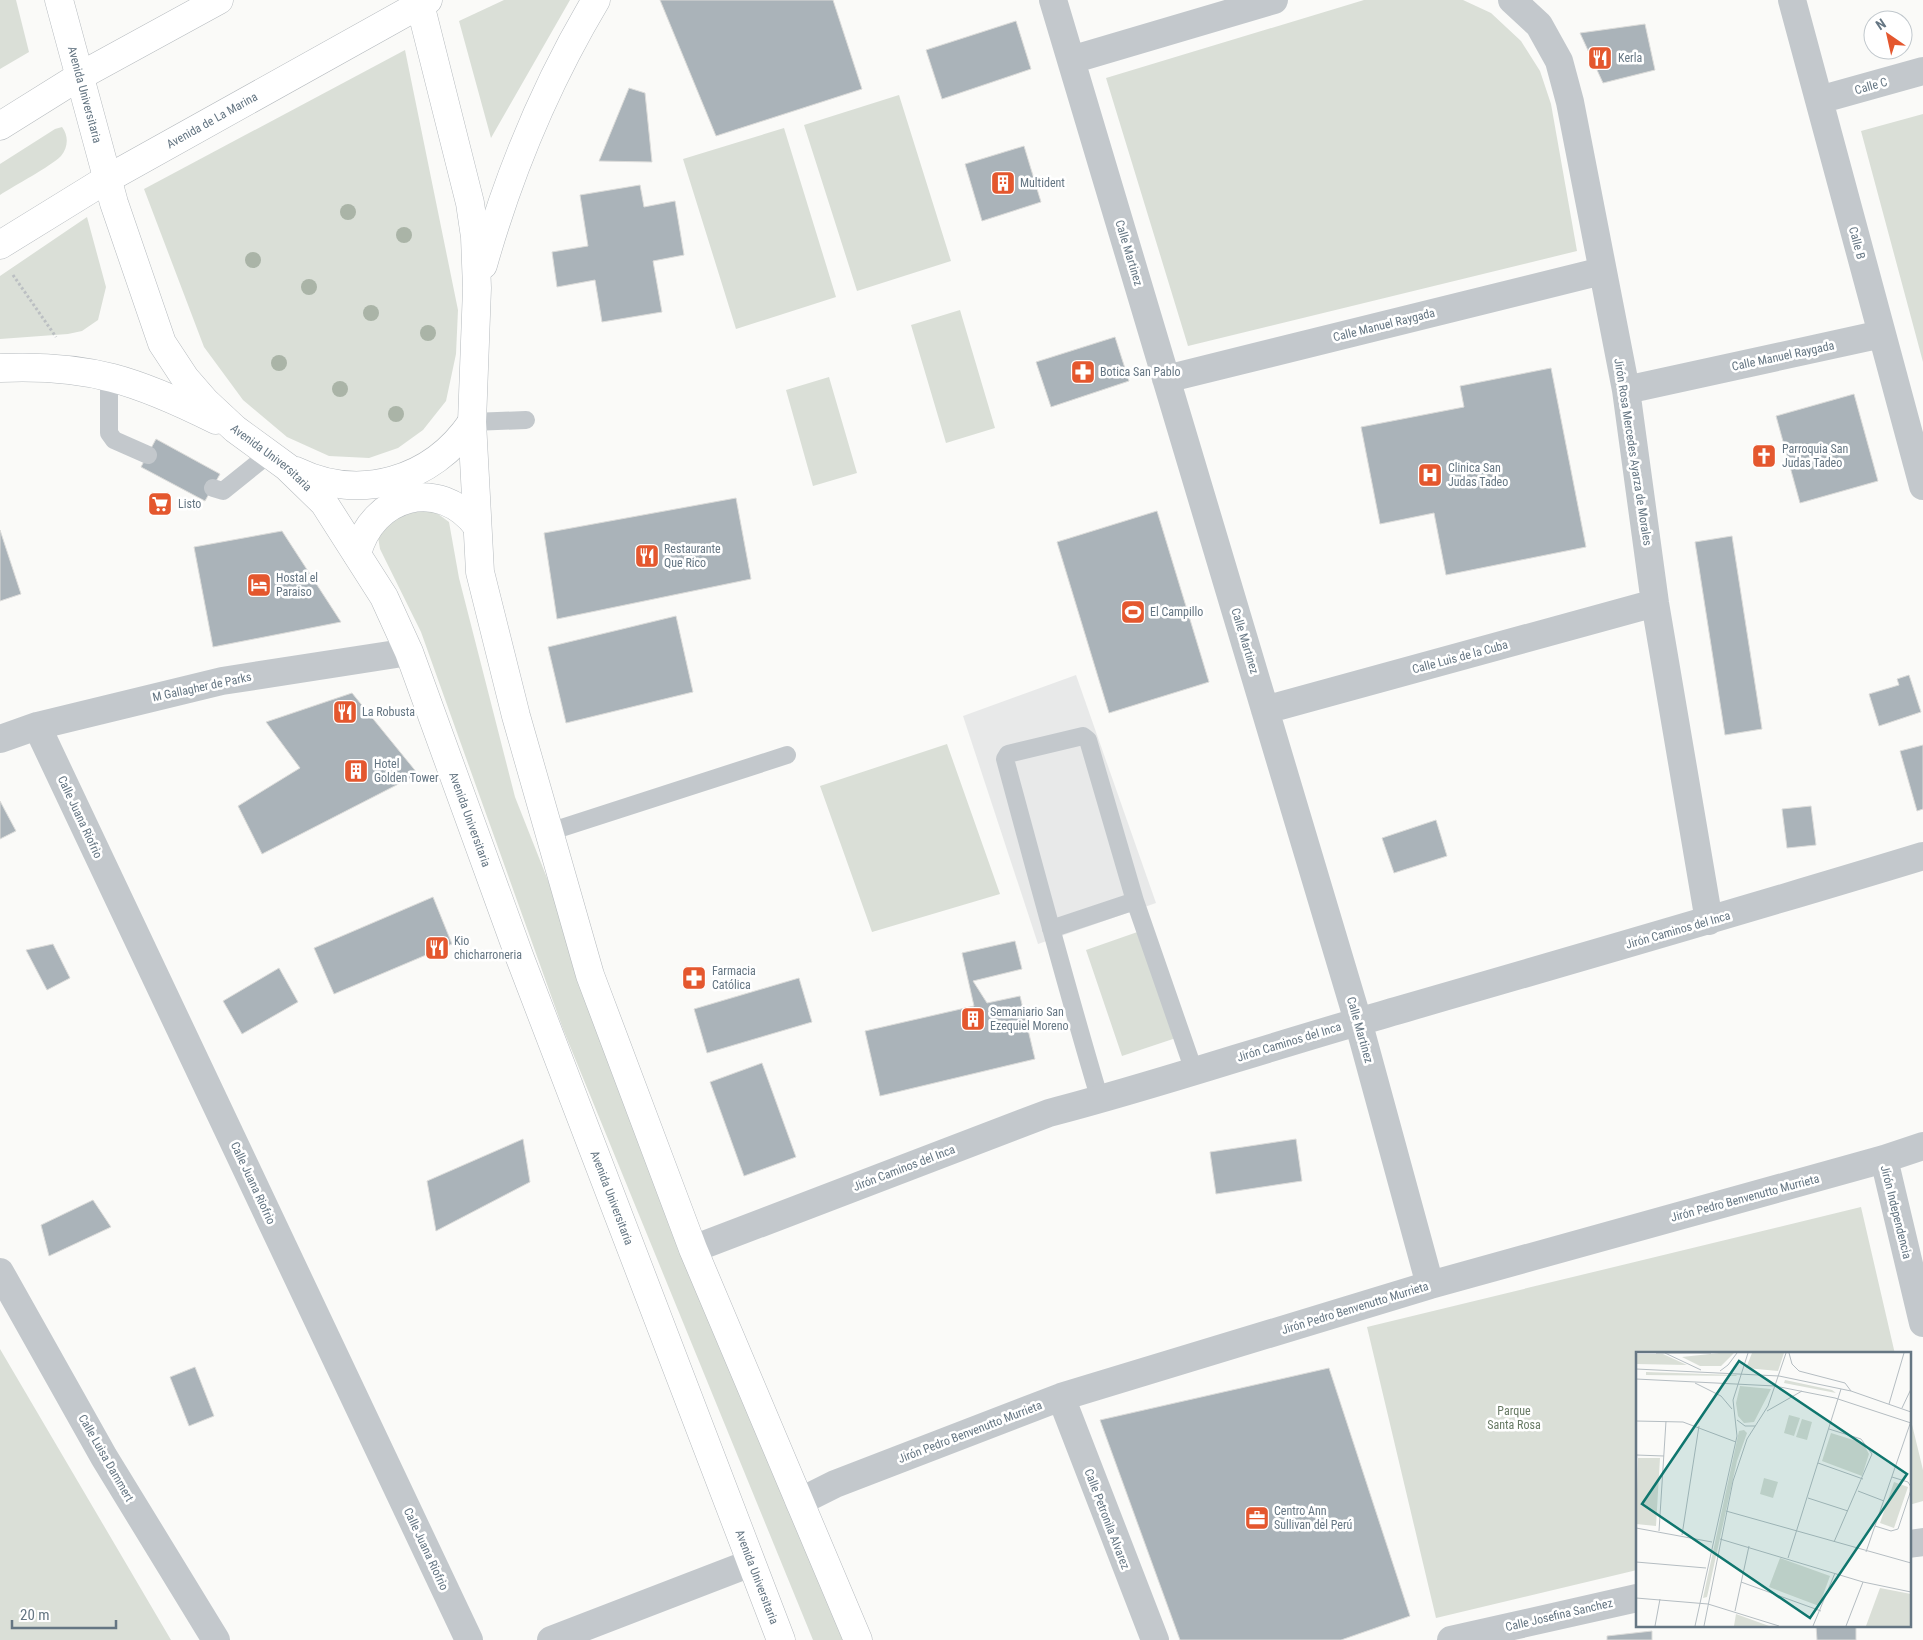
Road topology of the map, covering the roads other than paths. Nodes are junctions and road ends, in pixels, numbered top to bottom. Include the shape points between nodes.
1 (59, 0) edge
2 (219, 0) edge
3 (596, 0) edge
4 (1053, 0) edge
5 (1274, 0) edge
6 (1512, 0) edge
7 (1792, 0) edge
8 (422, 1) edge
9 (1071, 60) junction
10 (1923, 71) edge
11 (80, 76) junction
12 (1819, 100) junction
13 (0, 126) edge
14 (107, 178) junction
15 (0, 245) edge
16 (1602, 271) junction
17 (477, 288) junction
18 (1882, 334) junction
19 (0, 368) edge
20 (108, 376) junction
21 (1166, 379) junction
22 (1626, 390) junction
23 (526, 420) dead end
24 (472, 422) junction
25 (235, 429) junction
26 (148, 455) dead end
27 (278, 461) junction
28 (1923, 486) edge
29 (212, 488) dead end
30 (477, 526) junction
31 (357, 554) junction
32 (1656, 603) junction
33 (409, 652) junction
34 (1265, 710) junction
35 (37, 726) junction
36 (0, 739) edge
37 (787, 755) dead end
38 (550, 832) junction
39 (1923, 856) edge
40 (1135, 901) junction
41 (1709, 921) junction
42 (1051, 929) junction
43 (1358, 1022) junction
44 (1194, 1071) junction
45 (1100, 1100) junction
46 (1923, 1146) edge
47 (1884, 1159) junction
48 (693, 1250) junction
49 (0, 1272) edge
50 (1430, 1285) junction
51 (1923, 1323) edge
52 (1061, 1397) junction
53 (799, 1502) junction
54 (1923, 1542) edge
55 (1910, 1544) edge
56 (751, 1563) junction
57 (1636, 1598) edge
58 (216, 1640) edge
59 (468, 1640) edge
60 (551, 1640) edge
61 (782, 1640) edge
62 (858, 1640) edge
63 (1155, 1640) edge
64 (1451, 1640) edge

1 - 11 main road, Avenida Universitaria
2 - 11 main road
3 - 17 main road via 560,68 521,154 492,231
4 - 9 street, Calle Martinez
5 - 9 street
6 - 16 street, Jirón Rosa Mercedes Ayarza de Morales via 1539,25 1559,61 1570,102
7 - 12 street, Calle B
8 - 14 main road, Avenida de La Marina
8 - 17 main road via 470,203
9 - 21 street, Calle Martinez
10 - 12 street, Calle C
11 - 13 main road
11 - 14 main road, Avenida Universitaria
12 - 18 street, Calle B
14 - 15 main road, Avenida de La Marina
14 - 25 main road, Avenida Universitaria via 162,343 185,378
16 - 21 street, Calle Manuel Raygada
16 - 22 street, Jirón Rosa Mercedes Ayarza de Morales
17 - 24 main road
18 - 22 street, Calle Manuel Raygada
18 - 28 street, Calle B
19 - 20 main road via 64,369
20 - 25 main road via 155,391
20 - 26 lane via 109,433 114,440
21 - 34 street, Calle Martinez
22 - 32 street, Jirón Rosa Mercedes Ayarza de Morales
23 - 24 lane
24 - 27 main road via 443,455 415,473 394,481 362,486 340,485 308,477
24 - 30 main road
25 - 27 main road, Avenida Universitaria
27 - 29 lane via 224,491
27 - 31 main road, Avenida Universitaria via 324,503
30 - 31 main road via 466,512 450,503 424,497 407,499 376,517 365,531
30 - 38 main road via 480,572 516,716
31 - 33 main road, Avenida Universitaria via 384,597
32 - 34 street, Calle Luis de la Cuba
32 - 41 street, Jirón Rosa Mercedes Ayarza de Morales
33 - 35 street, M Gallagher de Parks via 222,681
33 - 56 main road, Avenida Universitaria via 520,958
34 - 43 street, Calle Martinez
35 - 36 street, M Gallagher de Parks
35 - 59 street, Calle Juana Riofrio
37 - 38 lane
38 - 48 main road via 590,975
39 - 41 street, Jirón Caminos del Inca
40 - 42 lane
40 - 42 lane via 1088,740 1083,736 1008,754 1005,759
40 - 44 lane
41 - 43 street, Jirón Caminos del Inca
42 - 45 lane
43 - 44 street, Jirón Caminos del Inca
43 - 50 street, Calle Martinez
44 - 45 street, Jirón Caminos del Inca
45 - 48 street, Jirón Caminos del Inca via 1049,1112
46 - 47 street, Jirón Pedro Benvenutto Murrieta
47 - 50 street, Jirón Pedro Benvenutto Murrieta
47 - 51 street, Jirón Independencia
48 - 53 main road
49 - 58 street, Calle Luisa Dammert via 104,1457
50 - 52 street, Jirón Pedro Benvenutto Murrieta
52 - 53 street, Jirón Pedro Benvenutto Murrieta via 835,1484
52 - 63 street, Calle Petronila Alvarez
53 - 62 main road
54 - 55 street
56 - 60 street
56 - 61 main road, Avenida Universitaria
57 - 64 street, Calle Josefina Sanchez

